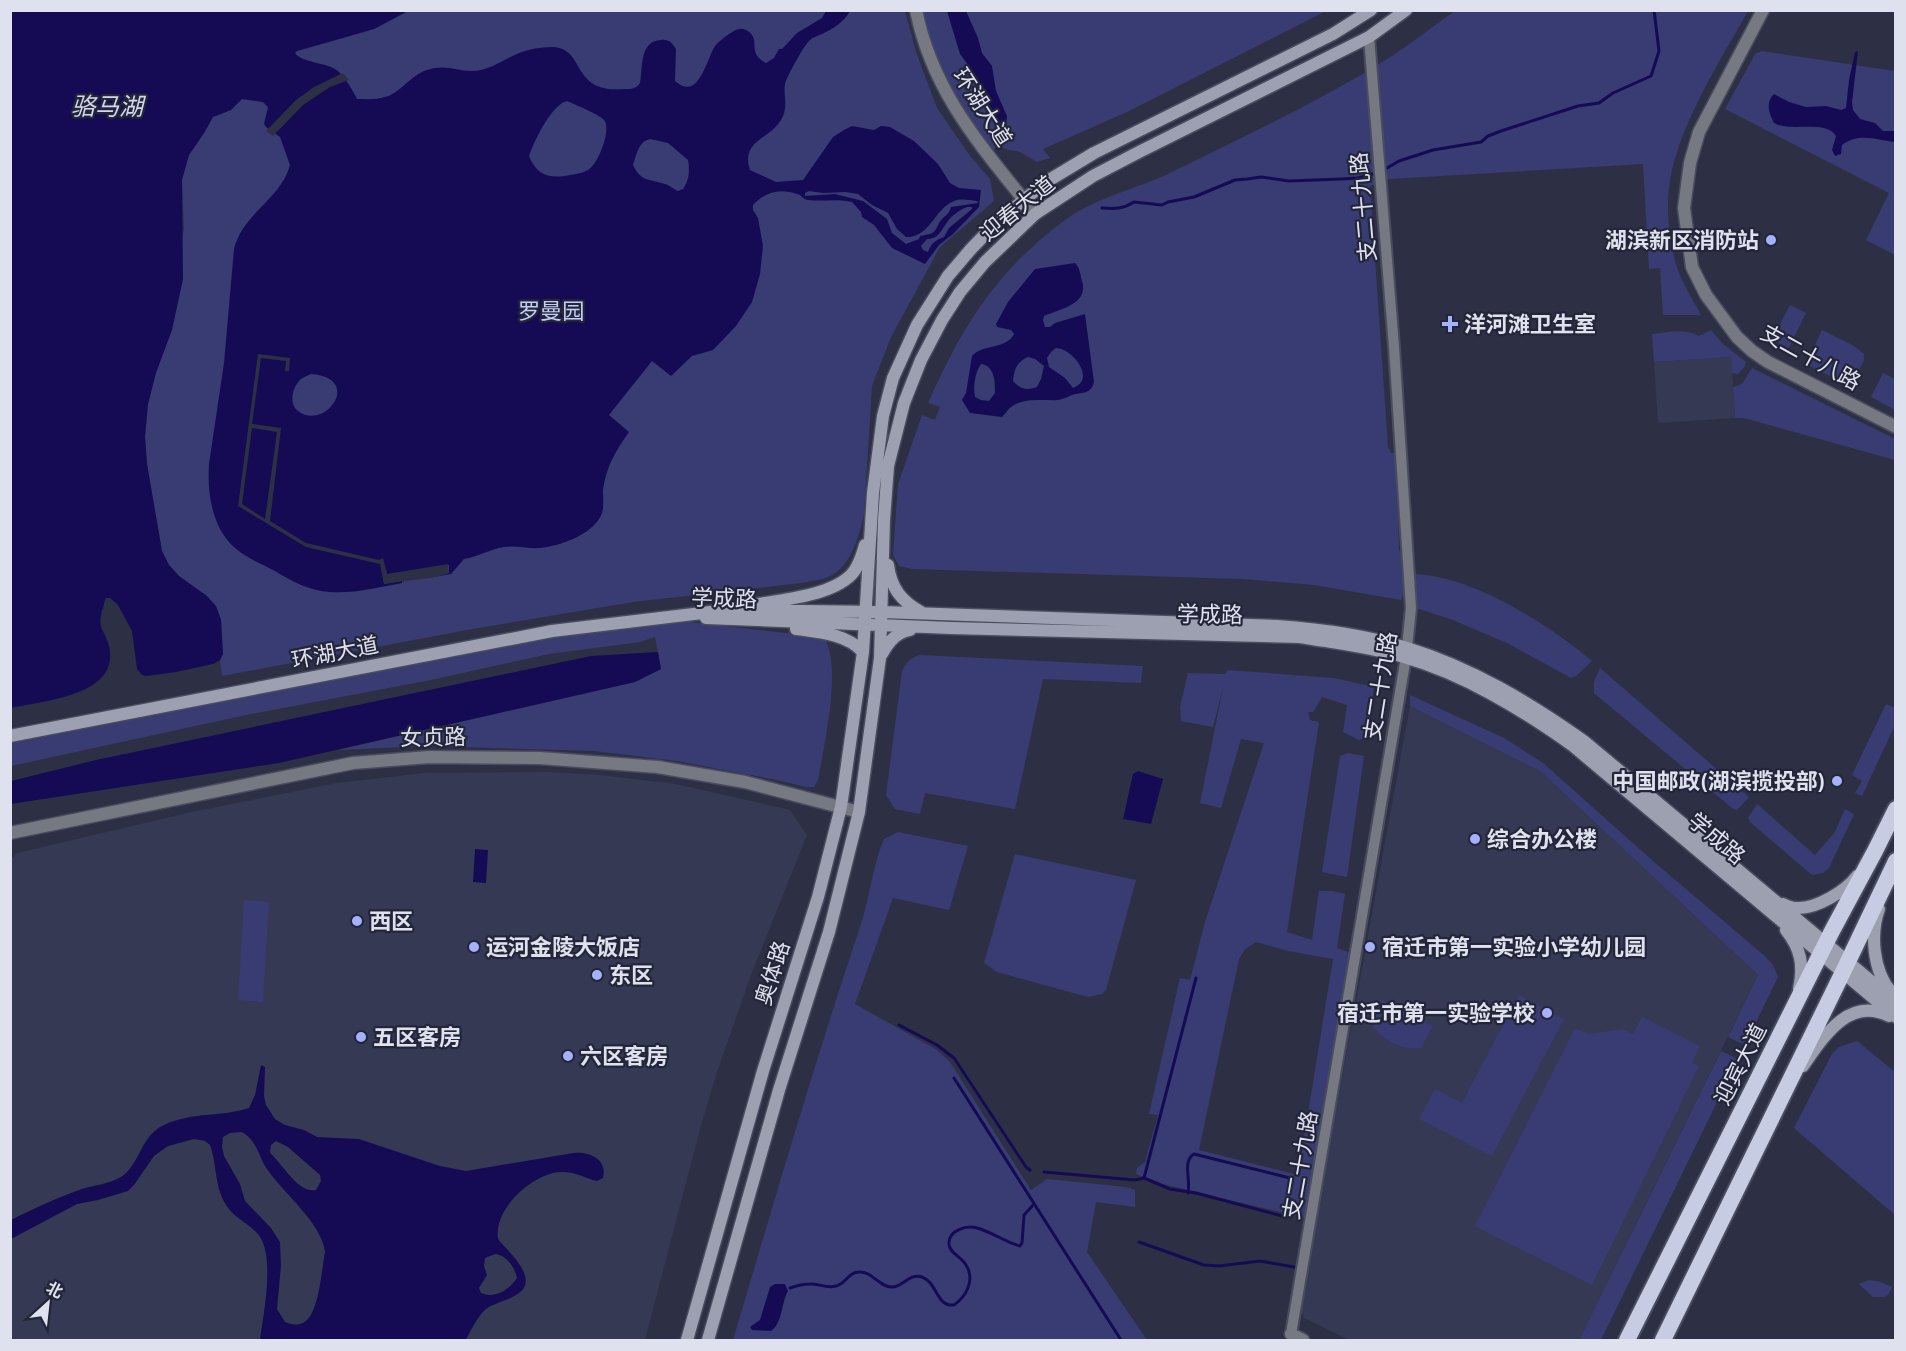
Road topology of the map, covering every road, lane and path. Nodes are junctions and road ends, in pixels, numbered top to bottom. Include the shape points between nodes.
1 (916, 10) edge
2 (1371, 10) edge
3 (1406, 10) edge
4 (1763, 10) edge
5 (1369, 37) junction
6 (1094, 153) junction
7 (1102, 172) junction
8 (1023, 199) junction
9 (1035, 214) junction
10 (971, 249) junction
11 (985, 262) junction
12 (1896, 427) edge
13 (878, 518) junction
14 (882, 612) junction
15 (725, 614) junction
16 (924, 614) junction
17 (669, 617) joint
18 (866, 619) junction
19 (881, 626) junction
20 (921, 627) junction
21 (863, 652) junction
22 (1406, 652) junction
23 (880, 658) junction
24 (10, 736) edge
25 (841, 807) junction
26 (1896, 809) edge
27 (859, 812) junction
28 (10, 833) edge
29 (1875, 851) junction
30 (1896, 861) edge
31 (1860, 879) junction
32 (1883, 888) junction
33 (1774, 907) junction
34 (1823, 948) junction
35 (1845, 967) junction
36 (1896, 997) edge
37 (1896, 1002) edge
38 (1794, 1007) junction
39 (1896, 1018) edge
40 (1783, 1029) junction
41 (1810, 1040) junction
42 (1784, 1094) junction
43 (1291, 1334) joint
44 (687, 1341) edge
45 (708, 1341) edge
46 (1303, 1341) edge
47 (1627, 1341) edge
48 (1663, 1341) edge

1 - 8 street, 环湖大道 via 921,36 942,86 964,124
2 - 6 main road, 迎春大道 via 1333,34
3 - 5 main road, 迎春大道
4 - 12 street, 支二十八路 via 1699,132 1690,163 1684,208 1692,267 1721,318 1752,351
5 - 7 main road, 迎春大道
5 - 22 street, 支二十九路 via 1411,608
6 - 7 main road
6 - 8 main road, 迎春大道
7 - 9 main road, 迎春大道
8 - 9 street, 环湖大道
8 - 10 main road, 迎春大道
9 - 11 main road, 迎春大道
10 - 11 main road
10 - 13 main road, 迎春大道 via 927,309 893,378 883,416
11 - 13 main road, 迎春大道 via 942,320 912,381
13 - 14 main road, 迎春大道
13 - 15 main road via 852,574 834,587
13 - 16 main road via 896,593
13 - 18 main road, 迎春大道
14 - 16 main road, 学成路
14 - 18 main road, 学成路
14 - 19 main road, 奥体路
15 - 17 main road, 学成路
15 - 18 main road, 学成路
15 - 21 main road via 823,633 857,645
16 - 22 main road, 学成路 via 1317,629
17 - 24 main road, 环湖大道 via 552,631
18 - 19 main road, 学成路
18 - 21 main road, 奥体路
19 - 20 main road, 学成路
19 - 23 main road, 奥体路
20 - 22 main road, 学成路 via 1300,637
20 - 23 main road via 901,632 889,641
21 - 25 main road, 奥体路
22 - 33 main road, 学成路 via 1459,668 1502,688 1585,741
22 - 43 street, 支二十九路
23 - 27 main road, 奥体路
25 - 27 street, 女贞路
25 - 28 street, 女贞路 via 745,782 658,766 540,758 429,757 343,765
25 - 44 main road, 奥体路
26 - 29 highway, 迎宾大道
27 - 45 main road, 奥体路 via 829,932 779,1090
29 - 31 highway, 迎宾大道
29 - 33 main road via 1855,880 1829,898 1811,906
30 - 32 highway
30 - 36 main road via 1875,918 1875,943 1882,982
31 - 32 highway via 1867,888
31 - 34 highway, 迎宾大道
32 - 35 highway
33 - 34 main road, 学成路
33 - 38 main road via 1801,956 1803,969
34 - 35 main road, 学成路
34 - 38 highway, 迎宾大道
35 - 37 main road, 学成路
35 - 39 main road, 学成路
35 - 41 highway
38 - 40 highway, 迎宾大道
39 - 42 main road via 1864,1009 1846,1017 1833,1027
40 - 41 highway via 1793,1023
40 - 47 highway, 迎宾大道
41 - 42 highway
42 - 48 highway
43 - 46 street

